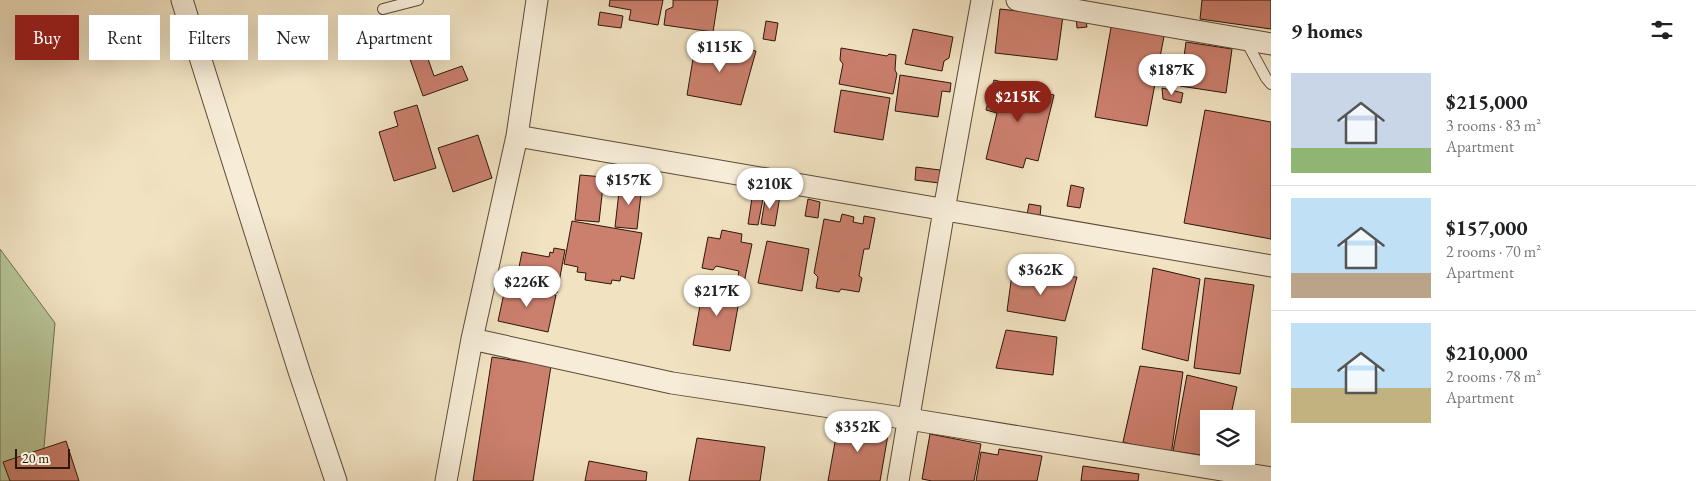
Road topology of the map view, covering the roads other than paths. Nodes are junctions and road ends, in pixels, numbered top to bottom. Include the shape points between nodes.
1 (182, 0) edge
2 (418, 0) edge
3 (537, 0) edge
4 (982, 0) edge
5 (1018, 0) edge
6 (383, 9) dead end
7 (1245, 40) junction
8 (1271, 44) edge
9 (1271, 84) edge
10 (517, 136) junction
11 (944, 210) junction
12 (1271, 266) edge
13 (472, 339) junction
14 (909, 419) junction
15 (1271, 478) edge
16 (336, 481) edge
17 (446, 481) edge
18 (898, 481) edge

1 - 16 street
2 - 6 lane
3 - 10 street
4 - 11 street
5 - 7 street
7 - 8 street
7 - 9 lane
10 - 11 street
10 - 13 street
11 - 12 street
11 - 14 street
13 - 14 street via 672,383
13 - 17 street
14 - 15 street
14 - 18 street

